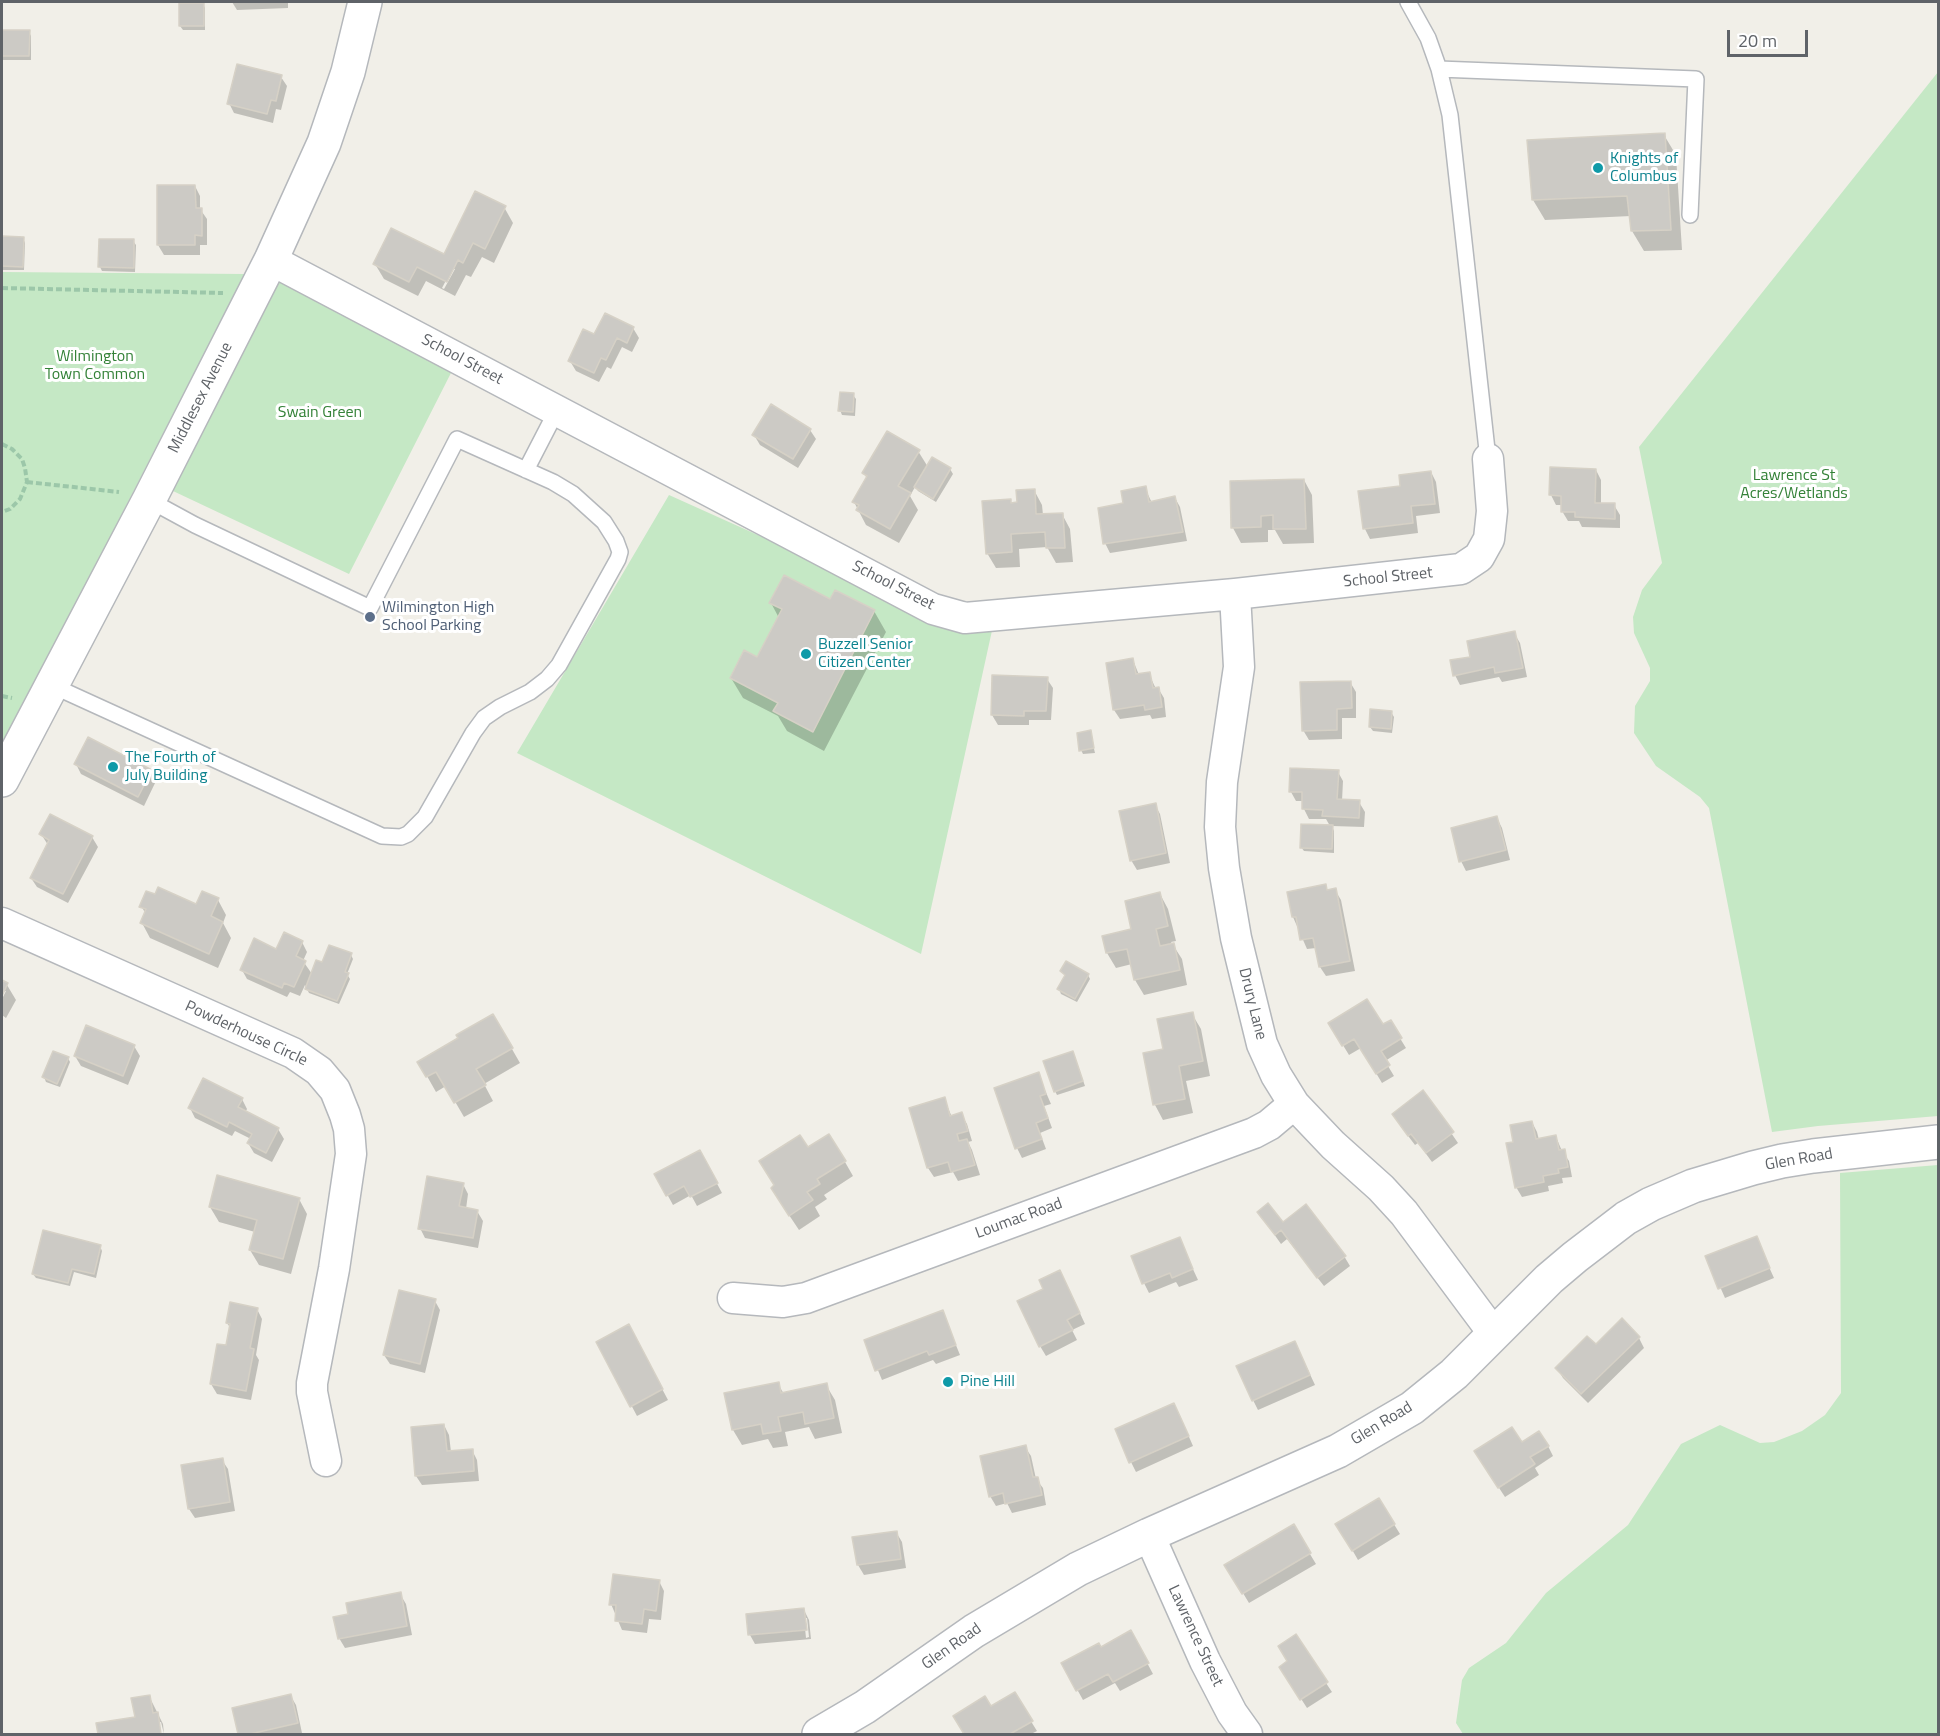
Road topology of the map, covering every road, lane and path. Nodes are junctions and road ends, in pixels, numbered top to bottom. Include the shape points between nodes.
1 (365, 2) edge
2 (1408, 2) edge
3 (1439, 69) junction
4 (1690, 215) dead end
5 (271, 260) junction
6 (2, 288) edge
7 (224, 293) dead end
8 (557, 410) junction
9 (2, 444) edge
10 (1488, 459) joint
11 (526, 470) junction
12 (27, 482) junction
13 (135, 496) junction
14 (2, 513) edge
15 (1235, 594) junction
16 (51, 685) junction
17 (2, 780) edge
18 (2, 923) edge
19 (1294, 1104) junction
20 (1938, 1142) edge
21 (733, 1298) dead end
22 (1494, 1334) junction
23 (326, 1461) dead end
24 (1149, 1535) junction
25 (819, 1734) edge
26 (1247, 1734) edge

1 - 5 street, Middlesex Avenue via 331,122
2 - 3 lane via 1428,38
3 - 4 lane via 1696,79
3 - 10 lane via 1450,115
5 - 8 street, School Street
5 - 13 street, Middlesex Avenue
6 - 7 path
8 - 11 lane
8 - 15 street, School Street via 924,604 955,616 974,618
9 - 12 path via 22,459
10 - 15 street, School Street via 1492,526 1485,549 1470,564 1454,571
11 - 13 lane via 457,439 370,608
11 - 16 lane via 584,502 612,535 620,552 618,559 559,665 530,692 484,718 425,817 408,834 382,836
12 - 13 path
12 - 14 path via 20,500
13 - 16 street, Middlesex Avenue
15 - 19 street, Drury Lane via 1240,657 1221,790 1224,868 1236,938 1262,1044
16 - 17 street, Middlesex Avenue
18 - 23 street, Powderhouse Circle via 293,1053 319,1071 335,1090 345,1114 351,1154 312,1383
19 - 21 street, Loumac Road via 1254,1133 806,1298 783,1302
19 - 22 street, Drury Lane via 1404,1213
20 - 22 street, Glen Road via 1782,1161 1671,1195 1602,1235 1549,1279
22 - 24 street, Glen Road via 1412,1408 1375,1430 1338,1451
24 - 25 street, Glen Road via 1030,1596
24 - 26 street, Lawrence Street via 1205,1661

